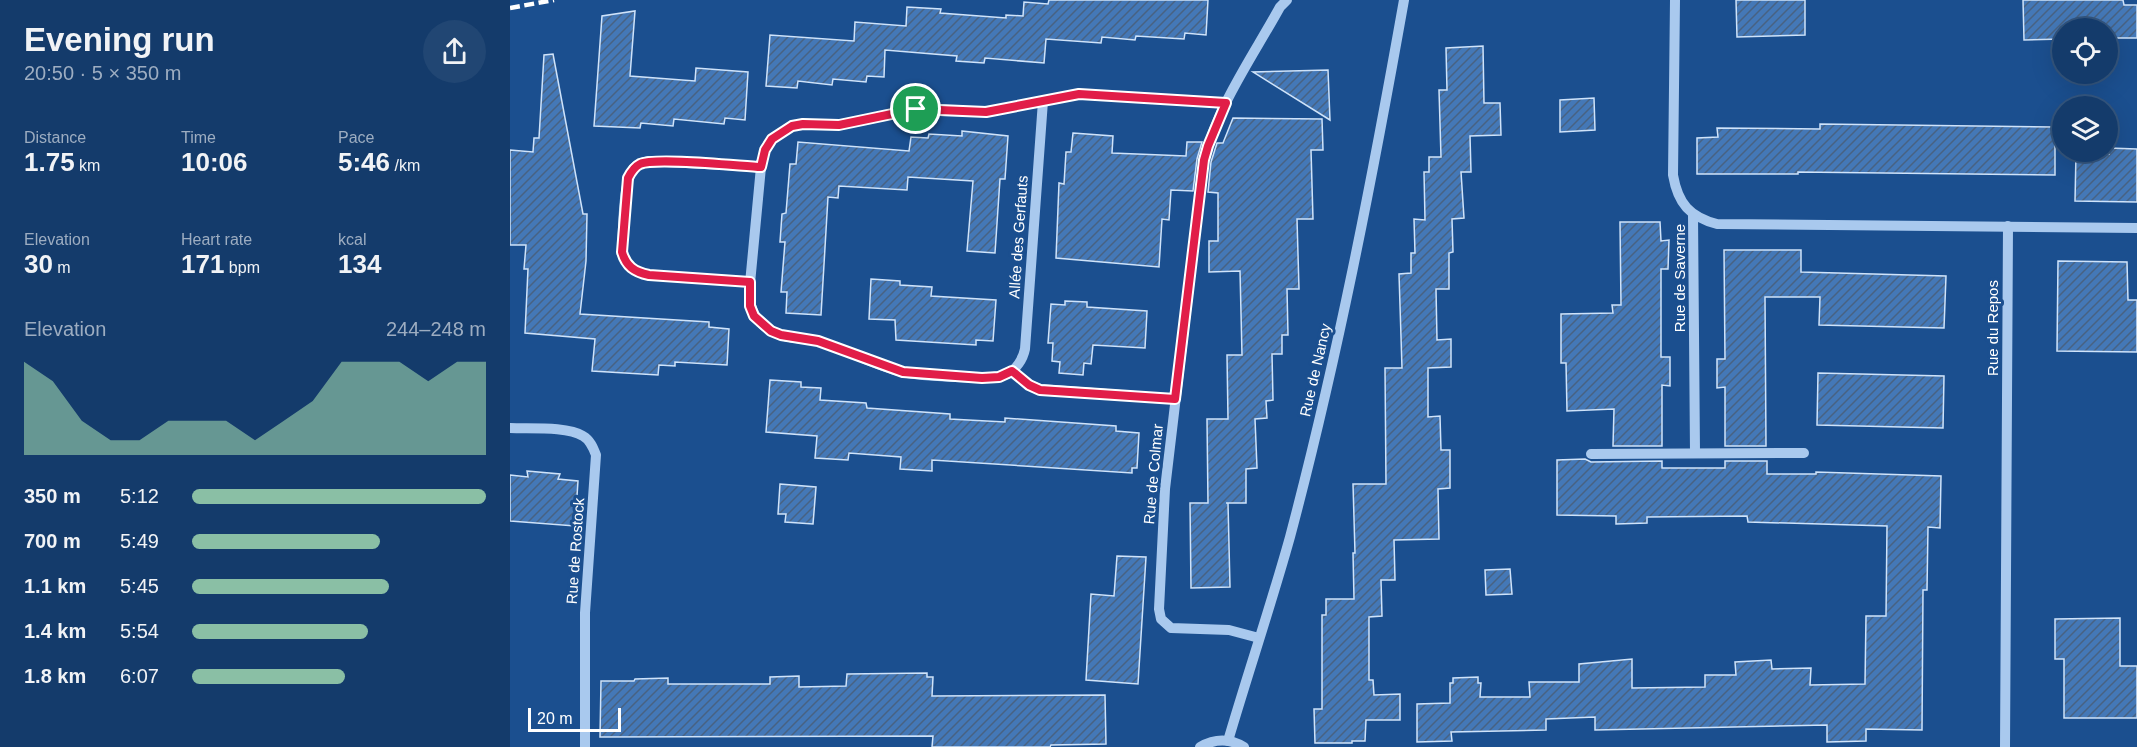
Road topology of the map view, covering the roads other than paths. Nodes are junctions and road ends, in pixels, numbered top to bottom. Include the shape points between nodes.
1 (1287, 0) edge
2 (1404, 0) edge
3 (1675, 0) edge
4 (1043, 101) junction
5 (1226, 103) junction
6 (761, 167) junction
7 (1694, 215) junction
8 (2008, 226) junction
9 (2137, 228) edge
10 (750, 282) junction
11 (1012, 371) junction
12 (1175, 399) junction
13 (510, 428) edge
14 (1695, 453) junction
15 (1804, 453) dead end
16 (1591, 454) dead end
17 (1259, 638) junction
18 (1227, 741) junction
19 (585, 747) edge
20 (1200, 747) edge
21 (1244, 747) edge
22 (2005, 747) edge

1 - 5 street, Rue de Colmar
2 - 17 street, Rue de Nancy via 1335,356
3 - 7 street, Rue de Saverne via 1673,176 1678,195
4 - 5 street via 1079,94
4 - 6 street via 986,112 916,109 839,125 792,126 772,139
4 - 11 street, Allée des Gerfauts via 1025,349
5 - 12 street, Rue de Colmar via 1204,160
6 - 10 street
6 - 10 street via 648,161 632,170 627,187 622,252 631,268 649,275
7 - 8 street via 1717,224
7 - 14 street, Rue de Saverne
8 - 9 street
8 - 22 street, Rue du Repos
10 - 11 street via 754,316 781,335 818,341 903,372 982,378
11 - 12 street via 1040,390
12 - 17 street, Rue de Colmar via 1167,465 1160,615 1172,628 1223,629
13 - 19 street, Rue de Rostock via 579,434 592,445 596,455 585,613
14 - 15 street
14 - 16 street
17 - 18 street, Rue de Nancy
18 - 20 street
18 - 21 street

